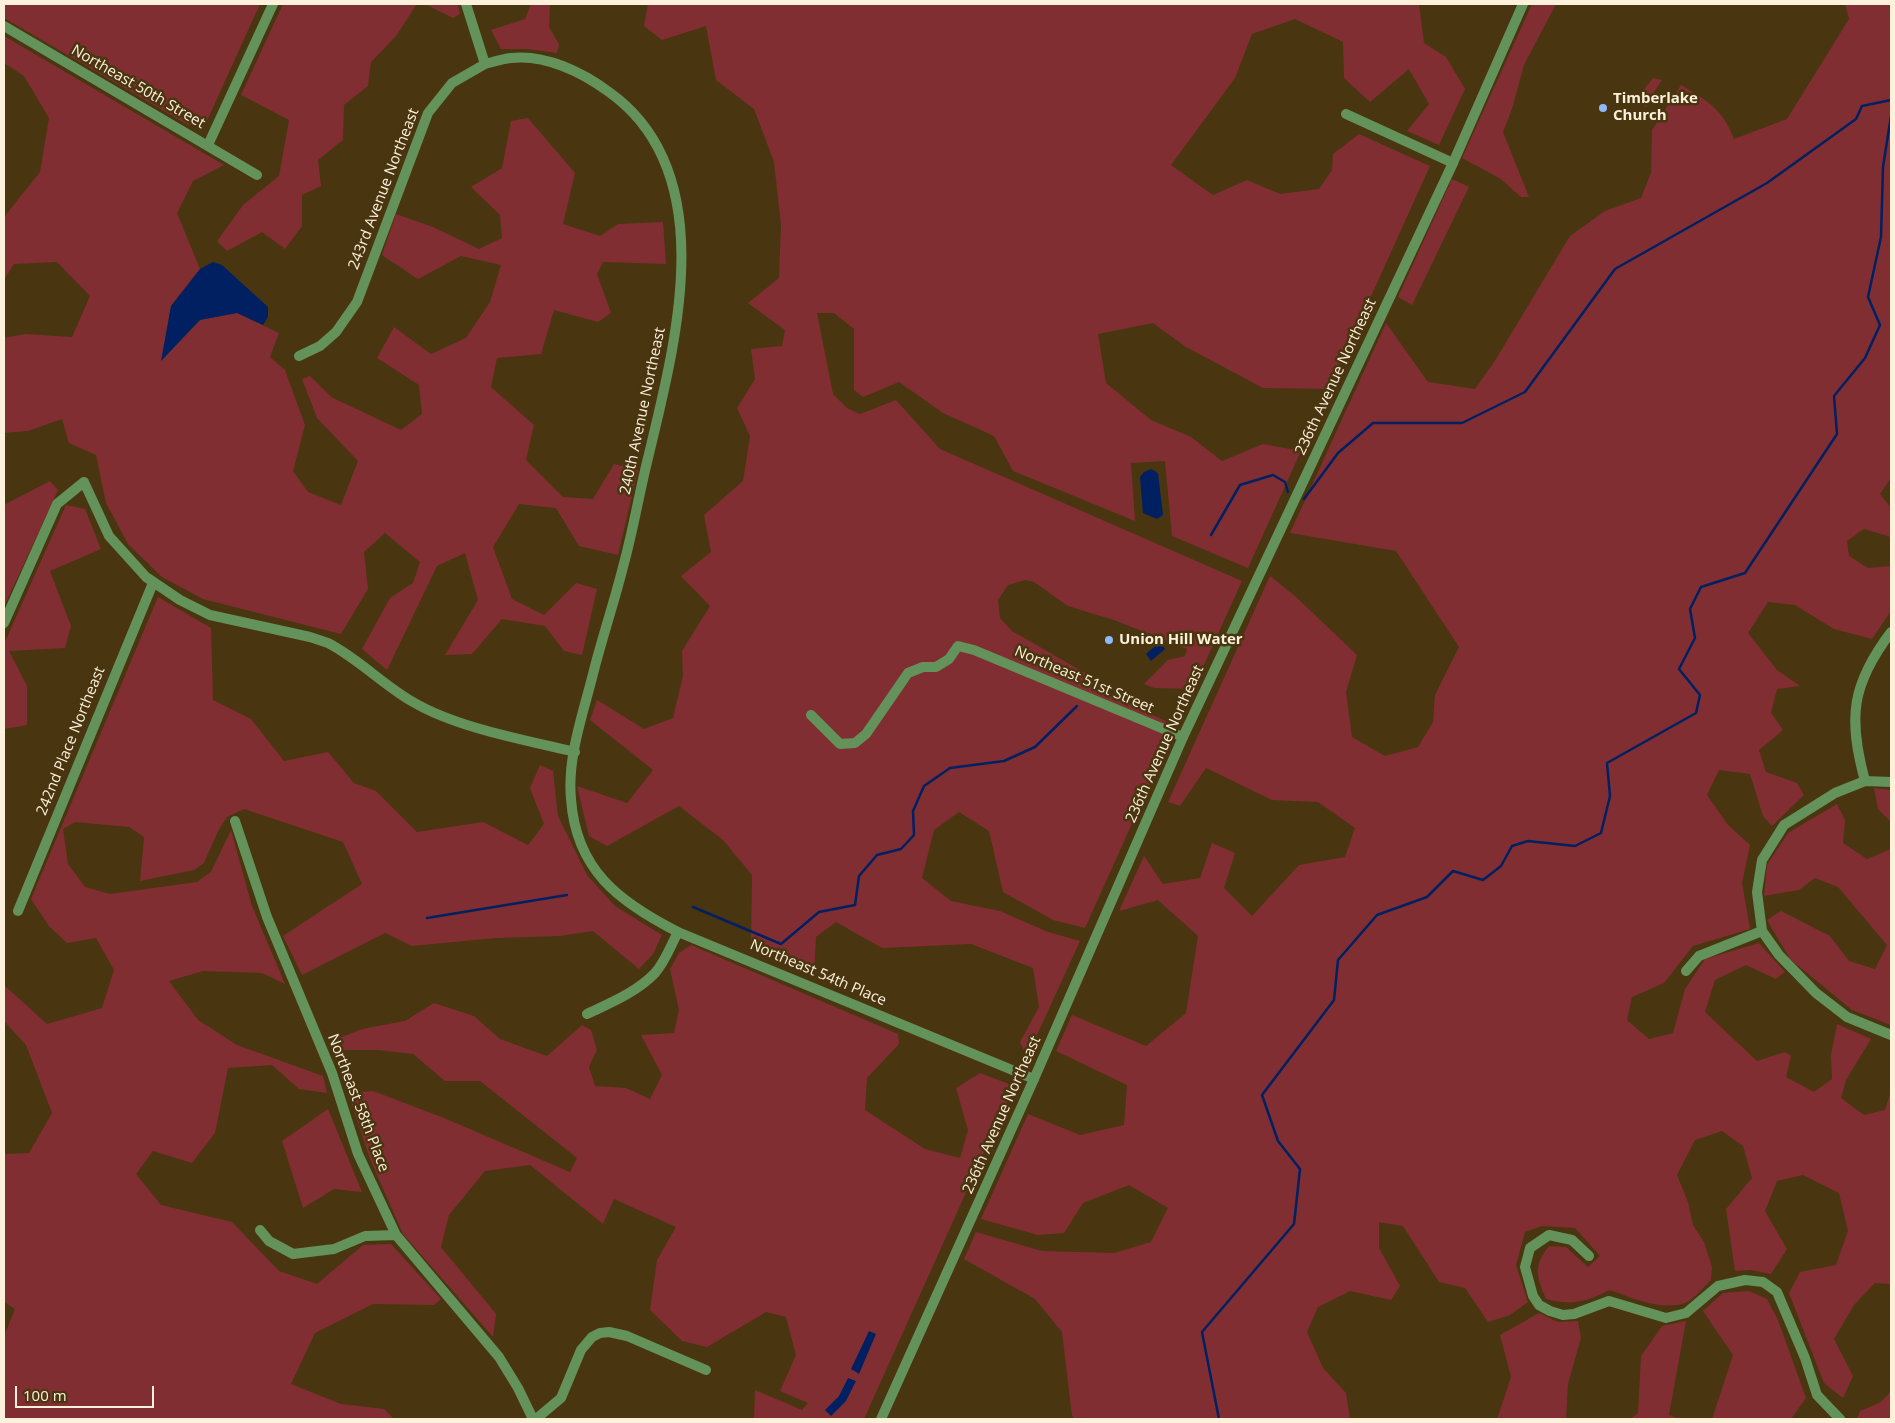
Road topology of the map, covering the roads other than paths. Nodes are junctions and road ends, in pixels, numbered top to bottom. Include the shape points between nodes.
1 (273, 4) edge
2 (466, 4) edge
3 (1523, 4) edge
4 (4, 26) edge
5 (485, 64) junction
6 (1346, 114) dead end
7 (208, 145) junction
8 (1453, 162) junction
9 (257, 175) dead end
10 (299, 356) dead end
11 (153, 583) junction
12 (4, 623) edge
13 (1891, 632) edge
14 (811, 716) dead end
15 (1183, 737) junction
16 (575, 752) junction
17 (1865, 781) junction
18 (1891, 782) edge
19 (235, 821) dead end
20 (600, 878) joint
21 (18, 911) dead end
22 (1762, 931) junction
23 (678, 932) junction
24 (1686, 972) dead end
25 (587, 1014) dead end
26 (1891, 1034) edge
27 (1034, 1079) junction
28 (260, 1230) dead end
29 (396, 1235) junction
30 (1589, 1256) dead end
31 (706, 1370) dead end
32 (535, 1419) edge
33 (882, 1419) edge
34 (1840, 1419) edge

1 - 7 street
2 - 5 street
3 - 8 street, 236th Avenue Northeast
4 - 7 street, Northeast 50th Street
5 - 10 street, 243rd Avenue Northeast via 452,83 428,114 357,302 336,332 320,346
5 - 16 street, 240th Avenue Northeast via 511,58 549,63 578,72 617,97 653,136 664,158 674,194 680,240 678,317 670,364 624,566 602,638
6 - 8 street
7 - 9 street, Northeast 50th Street
8 - 15 street, 236th Avenue Northeast
11 - 12 street via 109,536 84,482 57,504
11 - 16 street via 198,611 328,643 413,702 444,717
11 - 21 street, 242nd Place Northeast
13 - 17 street via 1865,673 1856,700 1854,727
14 - 15 street, Northeast 51st Street via 840,744 855,743 875,722 908,673 923,667 936,667 949,659 958,646
15 - 27 street, 236th Avenue Northeast
16 - 20 street, 240th Avenue Northeast via 571,775 575,825
17 - 18 street
17 - 22 street via 1835,793 1784,825 1762,860 1757,892
19 - 29 street, Northeast 58th Place via 267,917 332,1073 358,1154
20 - 23 street, Northeast 54th Place via 623,900
22 - 24 street via 1699,956
22 - 26 street via 1779,955 1816,993 1847,1017
23 - 25 street via 655,973 622,997
23 - 27 street, Northeast 54th Place
27 - 33 street, 236th Avenue Northeast
28 - 29 street via 269,1241 293,1254 334,1249 365,1236
29 - 32 street, Northeast 58th Place via 499,1356
30 - 34 street via 1572,1240 1549,1235 1530,1248 1525,1267 1533,1296 1540,1305 1563,1315 1609,1301 1666,1318 1686,1312 1718,1286 1745,1280 1763,1282 1776,1292 1805,1358 1817,1395
31 - 32 street via 620,1334 600,1333 581,1350 561,1398

